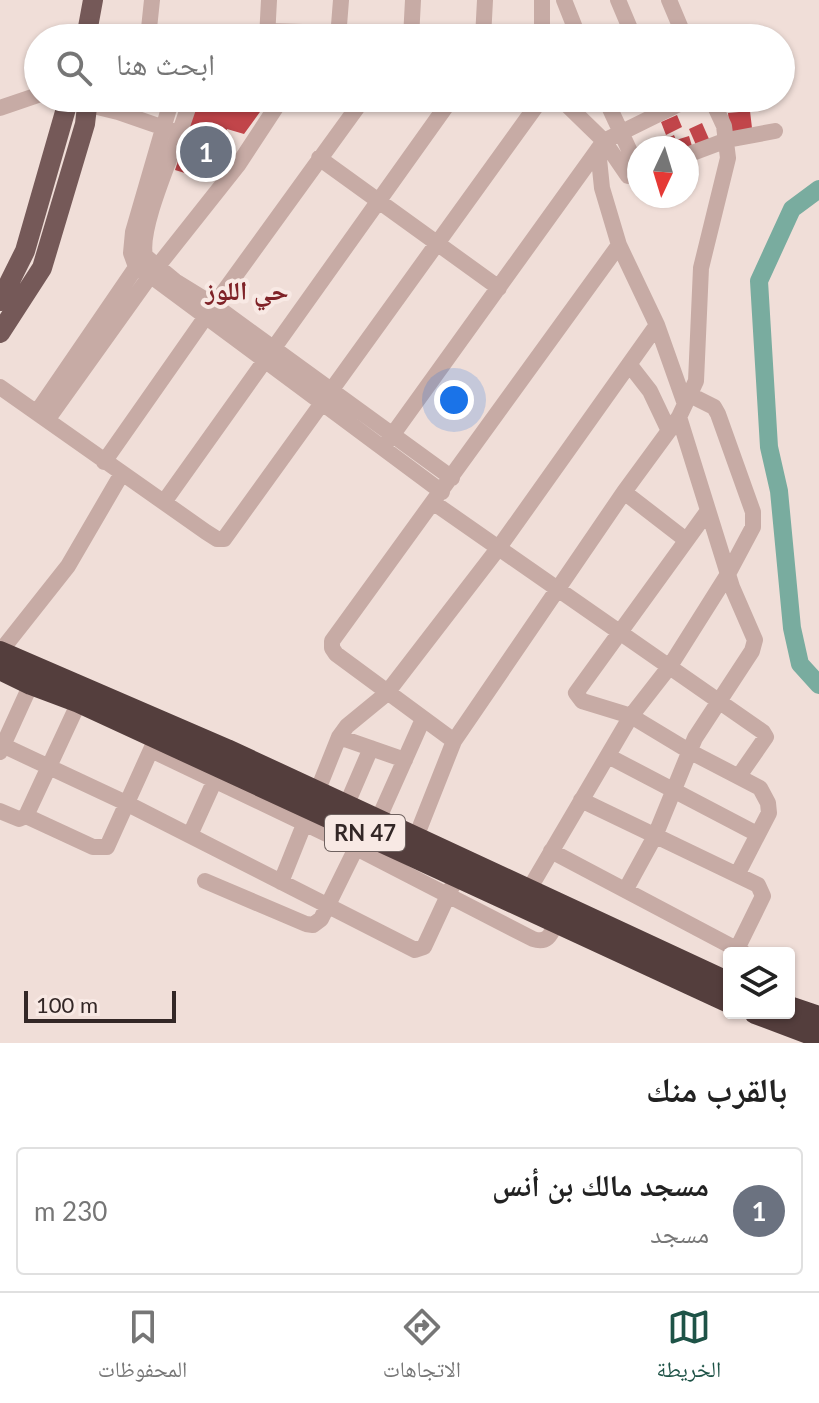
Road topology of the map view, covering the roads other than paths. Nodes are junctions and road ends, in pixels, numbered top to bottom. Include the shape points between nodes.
1 (93, 0) edge
2 (152, 0) edge
3 (269, 0) edge
4 (341, 0) edge
5 (413, 0) edge
6 (485, 0) edge
7 (537, 0) edge
8 (564, 0) edge
9 (618, 0) edge
10 (669, 0) edge
11 (89, 24) edge
12 (149, 24) edge
13 (268, 24) edge
14 (339, 24) edge
15 (412, 24) edge
16 (484, 24) edge
17 (540, 24) edge
18 (574, 24) edge
19 (628, 24) edge
20 (679, 24) edge
21 (24, 100) edge
22 (0, 108) edge
23 (71, 112) edge
24 (80, 112) edge
25 (114, 112) edge
26 (172, 112) edge
27 (182, 112) edge
28 (273, 112) edge
29 (354, 112) edge
30 (442, 112) edge
31 (532, 112) edge
32 (572, 112) edge
33 (612, 112) edge
34 (651, 112) edge
35 (718, 112) edge
36 (172, 130) junction
37 (775, 131) dead end
38 (623, 132) junction
39 (727, 140) junction
40 (601, 145) junction
41 (627, 146) edge
42 (699, 150) edge
43 (319, 158) junction
44 (627, 166) edge
45 (627, 177) edge
46 (602, 188) junction
47 (378, 203) junction
48 (619, 245) junction
49 (438, 246) junction
50 (20, 262) junction
51 (147, 266) junction
52 (42, 268) junction
53 (499, 288) junction
54 (0, 301) edge
55 (210, 311) junction
56 (657, 325) junction
57 (0, 333) edge
58 (270, 355) junction
59 (629, 364) junction
60 (0, 387) edge
61 (328, 397) junction
62 (681, 412) junction
63 (42, 416) junction
64 (388, 442) junction
65 (104, 462) junction
66 (121, 475) junction
67 (443, 491) junction
68 (624, 492) junction
69 (164, 502) junction
70 (707, 512) junction
71 (686, 540) junction
72 (500, 546) junction
73 (728, 574) junction
74 (558, 587) junction
75 (620, 631) junction
76 (0, 652) edge
77 (670, 666) junction
78 (0, 669) edge
79 (31, 684) junction
80 (386, 694) junction
81 (718, 700) junction
82 (79, 702) junction
83 (631, 716) junction
84 (423, 719) junction
85 (339, 737) junction
86 (454, 741) junction
87 (154, 744) junction
88 (1, 748) edge
89 (371, 748) junction
90 (689, 751) junction
91 (608, 756) junction
92 (405, 760) junction
93 (221, 765) junction
94 (50, 768) junction
95 (739, 776) junction
96 (674, 789) junction
97 (581, 800) junction
98 (126, 803) junction
99 (346, 806) junction
100 (310, 808) junction
101 (0, 811) edge
102 (26, 816) junction
103 (378, 820) junction
104 (757, 834) junction
105 (190, 835) junction
106 (655, 836) junction
107 (416, 837) junction
108 (356, 848) junction
109 (551, 851) junction
110 (738, 873) junction
111 (205, 881) dead end
112 (281, 882) junction
113 (452, 886) junction
114 (626, 889) junction
115 (524, 898) junction
116 (327, 906) junction
117 (556, 923) junction
118 (734, 947) edge
119 (743, 947) edge
120 (723, 981) edge
121 (723, 999) edge
122 (795, 1009) edge
123 (819, 1017) edge
124 (772, 1019) edge
125 (819, 1037) edge

1 - 11 main road
2 - 12 street
3 - 13 street
4 - 14 street
5 - 15 street
6 - 16 street
7 - 17 street
8 - 18 street
9 - 19 street
10 - 20 street
21 - 22 street
23 - 50 main road
24 - 52 main road via 85,124
25 - 36 street
26 - 36 street
27 - 36 street
28 - 51 street via 238,165
29 - 43 street
30 - 47 street
31 - 49 street
32 - 40 street
33 - 38 street
34 - 38 street
35 - 39 street
36 - 51 street via 133,232 131,253
37 - 39 street
38 - 40 street
38 - 41 street
39 - 42 street
39 - 62 street via 728,158 701,268 696,381
40 - 44 street
40 - 46 street
40 - 53 street
43 - 47 street
43 - 55 street
45 - 46 street
46 - 48 street
47 - 49 street
47 - 58 street
48 - 56 street
48 - 67 street
49 - 53 street
49 - 61 street
50 - 52 main road
50 - 54 main road
51 - 55 street
51 - 63 street
52 - 57 main road
53 - 64 street
55 - 58 street
55 - 65 street
56 - 59 street
56 - 62 street
58 - 61 street
58 - 69 street
59 - 62 street via 650,391
59 - 72 street
60 - 63 street
61 - 64 street
61 - 69 street via 224,539 213,537
62 - 68 street
62 - 70 street
62 - 73 street via 714,407 753,512 753,527
63 - 65 street
64 - 67 street
65 - 66 street
66 - 69 street
66 - 76 street via 68,566
67 - 72 street
67 - 80 street via 332,641 336,654
68 - 71 street
68 - 74 street
70 - 71 street
70 - 73 street
71 - 75 street
72 - 74 street
72 - 80 street
73 - 77 street
73 - 81 street via 755,640
74 - 75 street
74 - 86 street
75 - 77 street
75 - 83 street via 576,693 582,701
76 - 93 highway, RN 47
77 - 81 street
77 - 83 street
78 - 79 highway, RN 47
79 - 82 highway, RN 47
79 - 88 street
80 - 84 street
80 - 85 street
81 - 90 street
81 - 95 street via 766,737
82 - 87 highway, RN 47
82 - 94 street
83 - 90 street
83 - 91 street
84 - 86 street
84 - 92 street
85 - 89 street
85 - 100 street
86 - 107 street
87 - 93 highway, RN 47
87 - 98 street
88 - 94 street
89 - 92 street
89 - 99 street
90 - 95 street
90 - 96 street
91 - 96 street
91 - 97 street
92 - 103 street
93 - 100 highway, RN 47
93 - 100 street
93 - 105 street
94 - 98 street
94 - 102 street
95 - 104 street via 760,788 768,803 769,813
96 - 104 street
96 - 106 street
97 - 106 street
97 - 109 street
98 - 102 street via 109,844 101,848
98 - 105 street
99 - 100 highway, RN 47
99 - 103 highway, RN 47
100 - 108 street
100 - 112 street
100 - 113 highway, RN 47
101 - 102 street via 19,819
103 - 107 highway, RN 47
104 - 110 street
105 - 112 street
106 - 110 street
106 - 114 street
107 - 115 highway, RN 47
108 - 113 street
108 - 116 street
109 - 114 street
109 - 115 street
110 - 119 street via 758,885 763,896
111 - 116 street via 306,924 318,923
112 - 116 street
113 - 115 highway, RN 47
113 - 116 street via 424,947 415,950
113 - 117 street via 539,941 549,938
114 - 118 street
115 - 117 highway, RN 47
115 - 120 highway, RN 47
117 - 121 highway, RN 47
122 - 123 highway
124 - 125 highway

